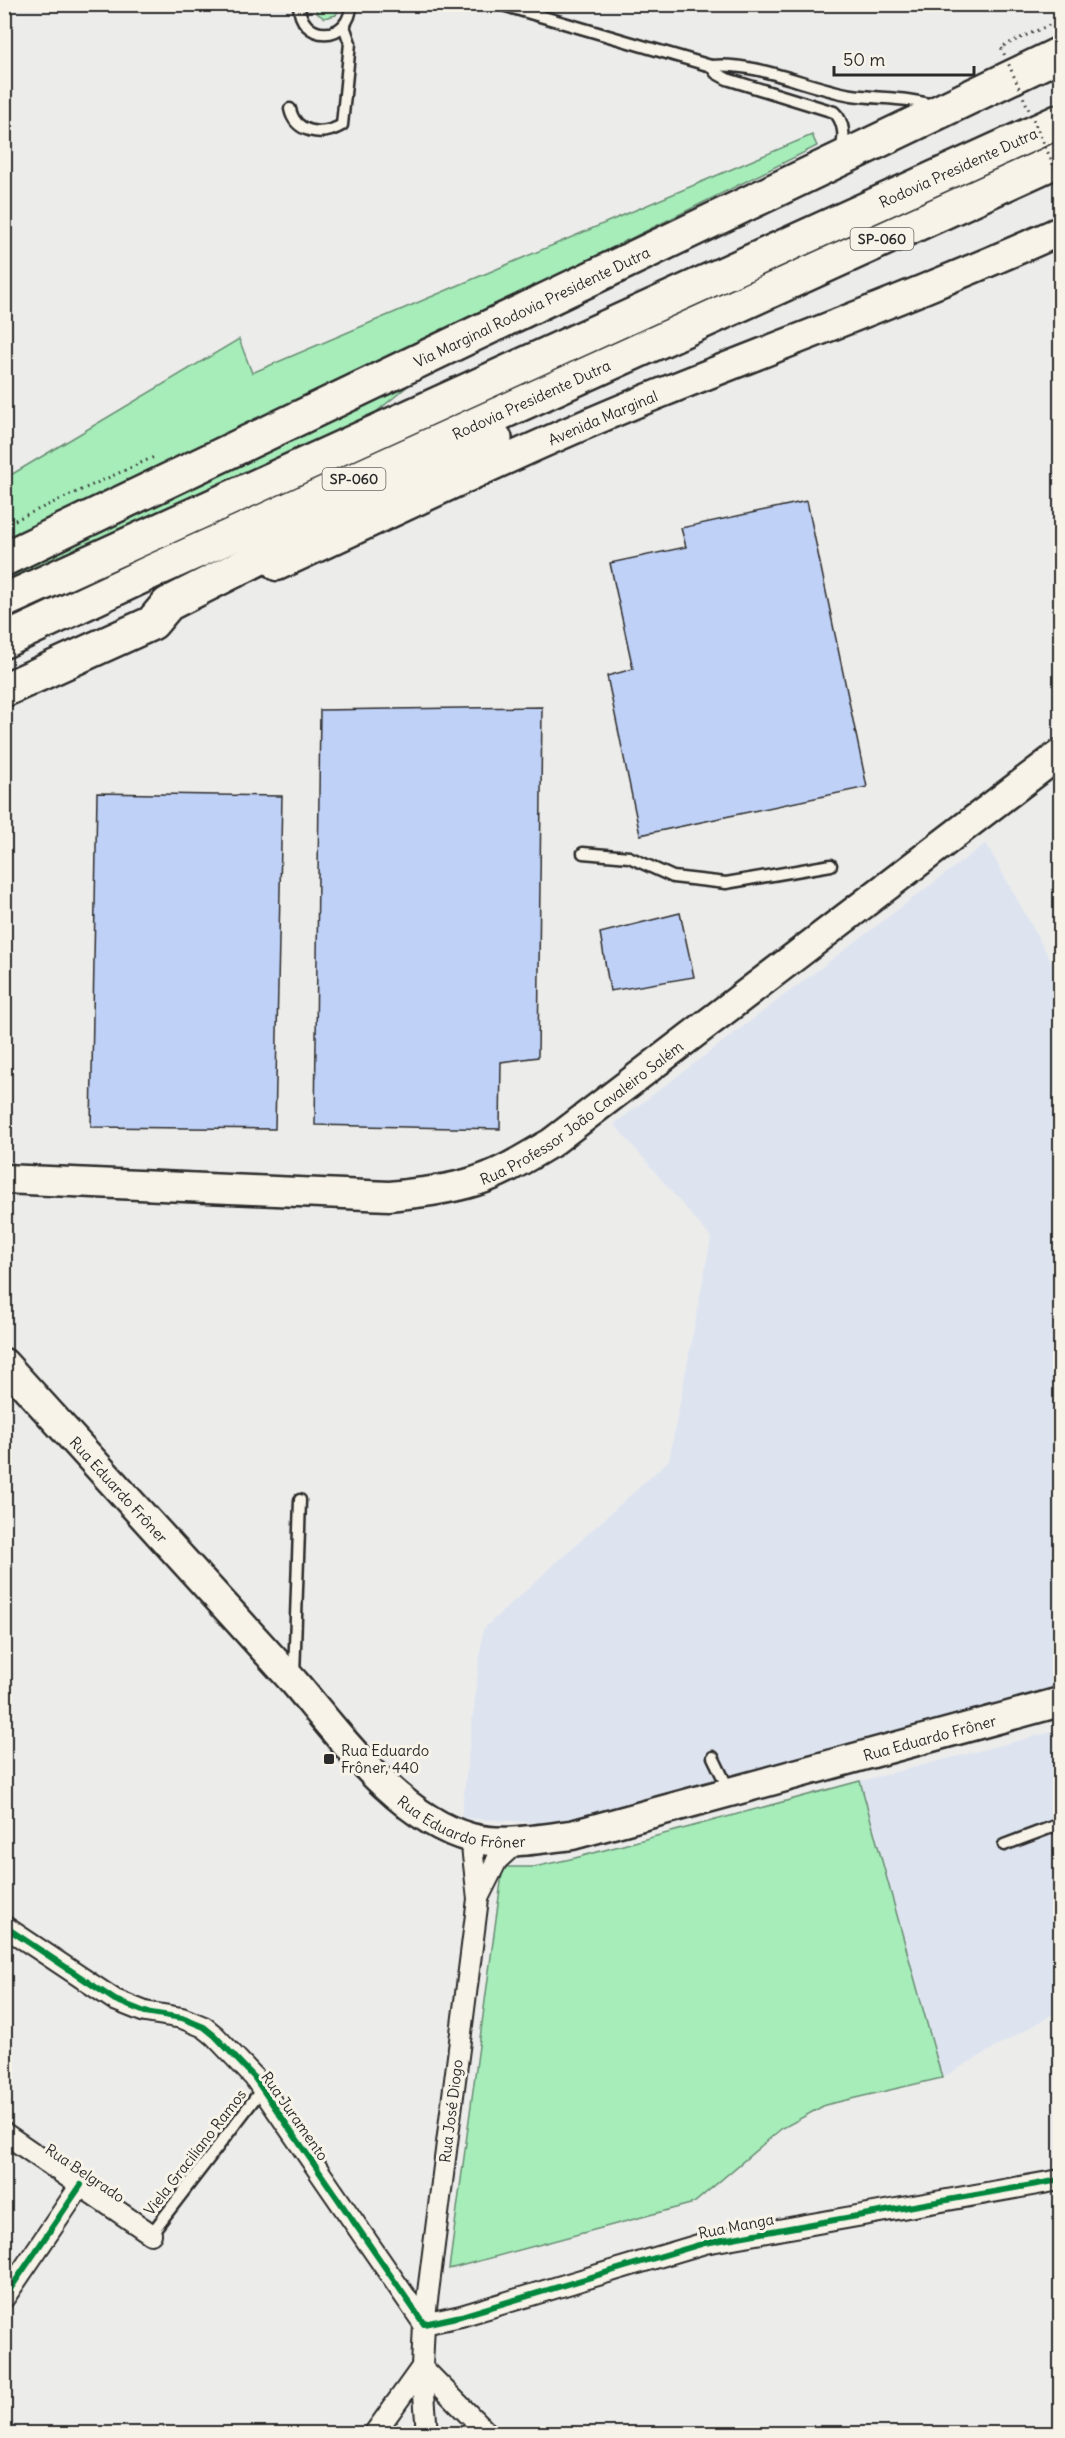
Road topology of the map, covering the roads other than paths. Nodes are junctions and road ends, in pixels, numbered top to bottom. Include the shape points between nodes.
1 (298, 4) edge
2 (351, 4) edge
3 (499, 4) edge
4 (344, 26) junction
5 (1060, 54) edge
6 (711, 66) junction
7 (291, 109) dead end
8 (945, 110) junction
9 (1060, 121) edge
10 (1060, 159) edge
11 (834, 163) junction
12 (1060, 231) edge
13 (705, 321) junction
14 (4, 559) edge
15 (4, 602) edge
16 (152, 623) junction
17 (4, 641) edge
18 (63, 663) junction
19 (4, 690) edge
20 (4, 713) edge
21 (1060, 754) edge
22 (583, 852) dead end
23 (831, 866) dead end
24 (4, 1179) edge
25 (4, 1363) edge
26 (300, 1500) dead end
27 (294, 1682) junction
28 (1060, 1702) edge
29 (713, 1757) dead end
30 (730, 1793) junction
31 (1060, 1824) edge
32 (471, 1838) junction
33 (518, 1841) junction
34 (1004, 1845) dead end
35 (478, 1899) junction
36 (4, 1926) edge
37 (262, 2089) junction
38 (4, 2133) edge
39 (1060, 2180) edge
40 (81, 2185) junction
41 (151, 2234) joint
42 (4, 2298) edge
43 (424, 2324) junction
44 (422, 2367) junction
45 (375, 2433) edge
46 (427, 2433) edge
47 (488, 2433) edge

1 - 4 lane via 310,29 327,34
2 - 4 lane
3 - 6 lane
4 - 7 lane via 350,43 342,125 323,131 309,130 297,126
5 - 8 highway, Via Marginal Rodovia Presidente Dutra
6 - 8 lane via 760,72 851,95 922,102
6 - 11 lane via 727,80 834,112 842,123 843,137
8 - 11 highway, Via Marginal Rodovia Presidente Dutra
9 - 15 highway, Rodovia Presidente Dutra / SP-060
10 - 13 highway, Rodovia Presidente Dutra / SP-060
11 - 14 highway, Via Marginal Rodovia Presidente Dutra
12 - 16 main road, Avenida Marginal via 649,398
13 - 16 highway via 668,353 168,604
13 - 17 highway, Rodovia Presidente Dutra / SP-060
16 - 18 highway
18 - 19 highway
18 - 20 highway via 31,699
21 - 24 main road, Rua Professor João Cavaleiro Salém via 551,1143 478,1180 389,1196
22 - 23 lane via 629,857 673,877 726,883
25 - 27 main road, Rua Eduardo Frôner
26 - 27 lane
27 - 32 main road, Rua Eduardo Frôner via 393,1793 436,1823
28 - 30 main road, Rua Eduardo Frôner
29 - 30 lane
30 - 33 main road, Rua Eduardo Frôner via 572,1835
31 - 34 lane
32 - 33 main road, Rua Eduardo Frôner
32 - 35 street, Rua José Diogo
33 - 35 street, Rua José Diogo via 497,1860
35 - 43 street, Rua José Diogo
36 - 37 street, Rua Juramento via 115,2000 204,2027 254,2076
37 - 41 lane, Viela Graciliano Ramos
37 - 43 street, Rua Juramento
38 - 40 street, Rua Belgrado
39 - 43 street, Rua Manga via 705,2243
40 - 41 street, Rua Belgrado
40 - 42 street
43 - 44 street, Rua José Diogo
44 - 45 street
44 - 46 street
44 - 47 street

